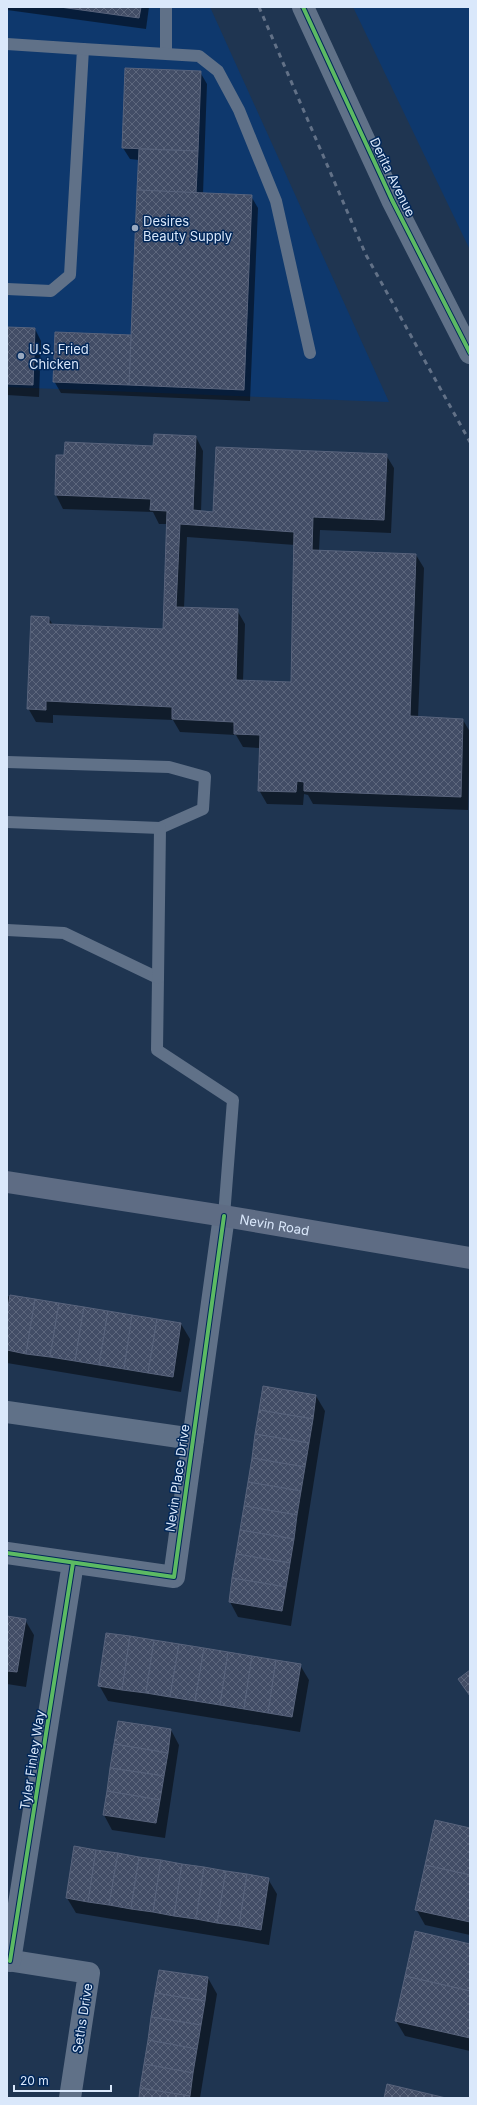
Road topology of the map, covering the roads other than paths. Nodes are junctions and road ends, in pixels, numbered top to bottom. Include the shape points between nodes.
1 (166, 7) edge
2 (303, 7) edge
3 (7, 44) edge
4 (83, 49) junction
5 (166, 53) junction
6 (7, 289) edge
7 (310, 353) dead end
8 (470, 353) edge
9 (7, 762) edge
10 (7, 822) edge
11 (160, 828) junction
12 (7, 930) edge
13 (158, 978) junction
14 (7, 1182) edge
15 (224, 1216) junction
16 (470, 1258) edge
17 (7, 1412) edge
18 (193, 1439) junction
19 (7, 1553) edge
20 (73, 1562) junction
21 (8, 1960) edge
22 (70, 2098) edge

1 - 5 lane
2 - 8 street, Derita Avenue via 392,200
3 - 4 lane
4 - 5 lane
4 - 6 lane via 70,275 51,291
5 - 7 lane via 199,56 218,71 239,110 276,201
9 - 11 lane via 169,767 205,777 203,810
10 - 11 lane
11 - 13 lane
12 - 13 lane via 64,932
13 - 15 lane via 157,1050 233,1100
14 - 15 main road, Nevin Road
15 - 16 main road, Nevin Road
15 - 18 street, Nevin Place Drive
17 - 18 street, Nevin Place Drive
18 - 20 street, Nevin Place Drive via 174,1577
19 - 20 street, Nevin Place Drive
20 - 21 street, Tyler Finley Way
21 - 22 street, Seths Drive via 90,1973

